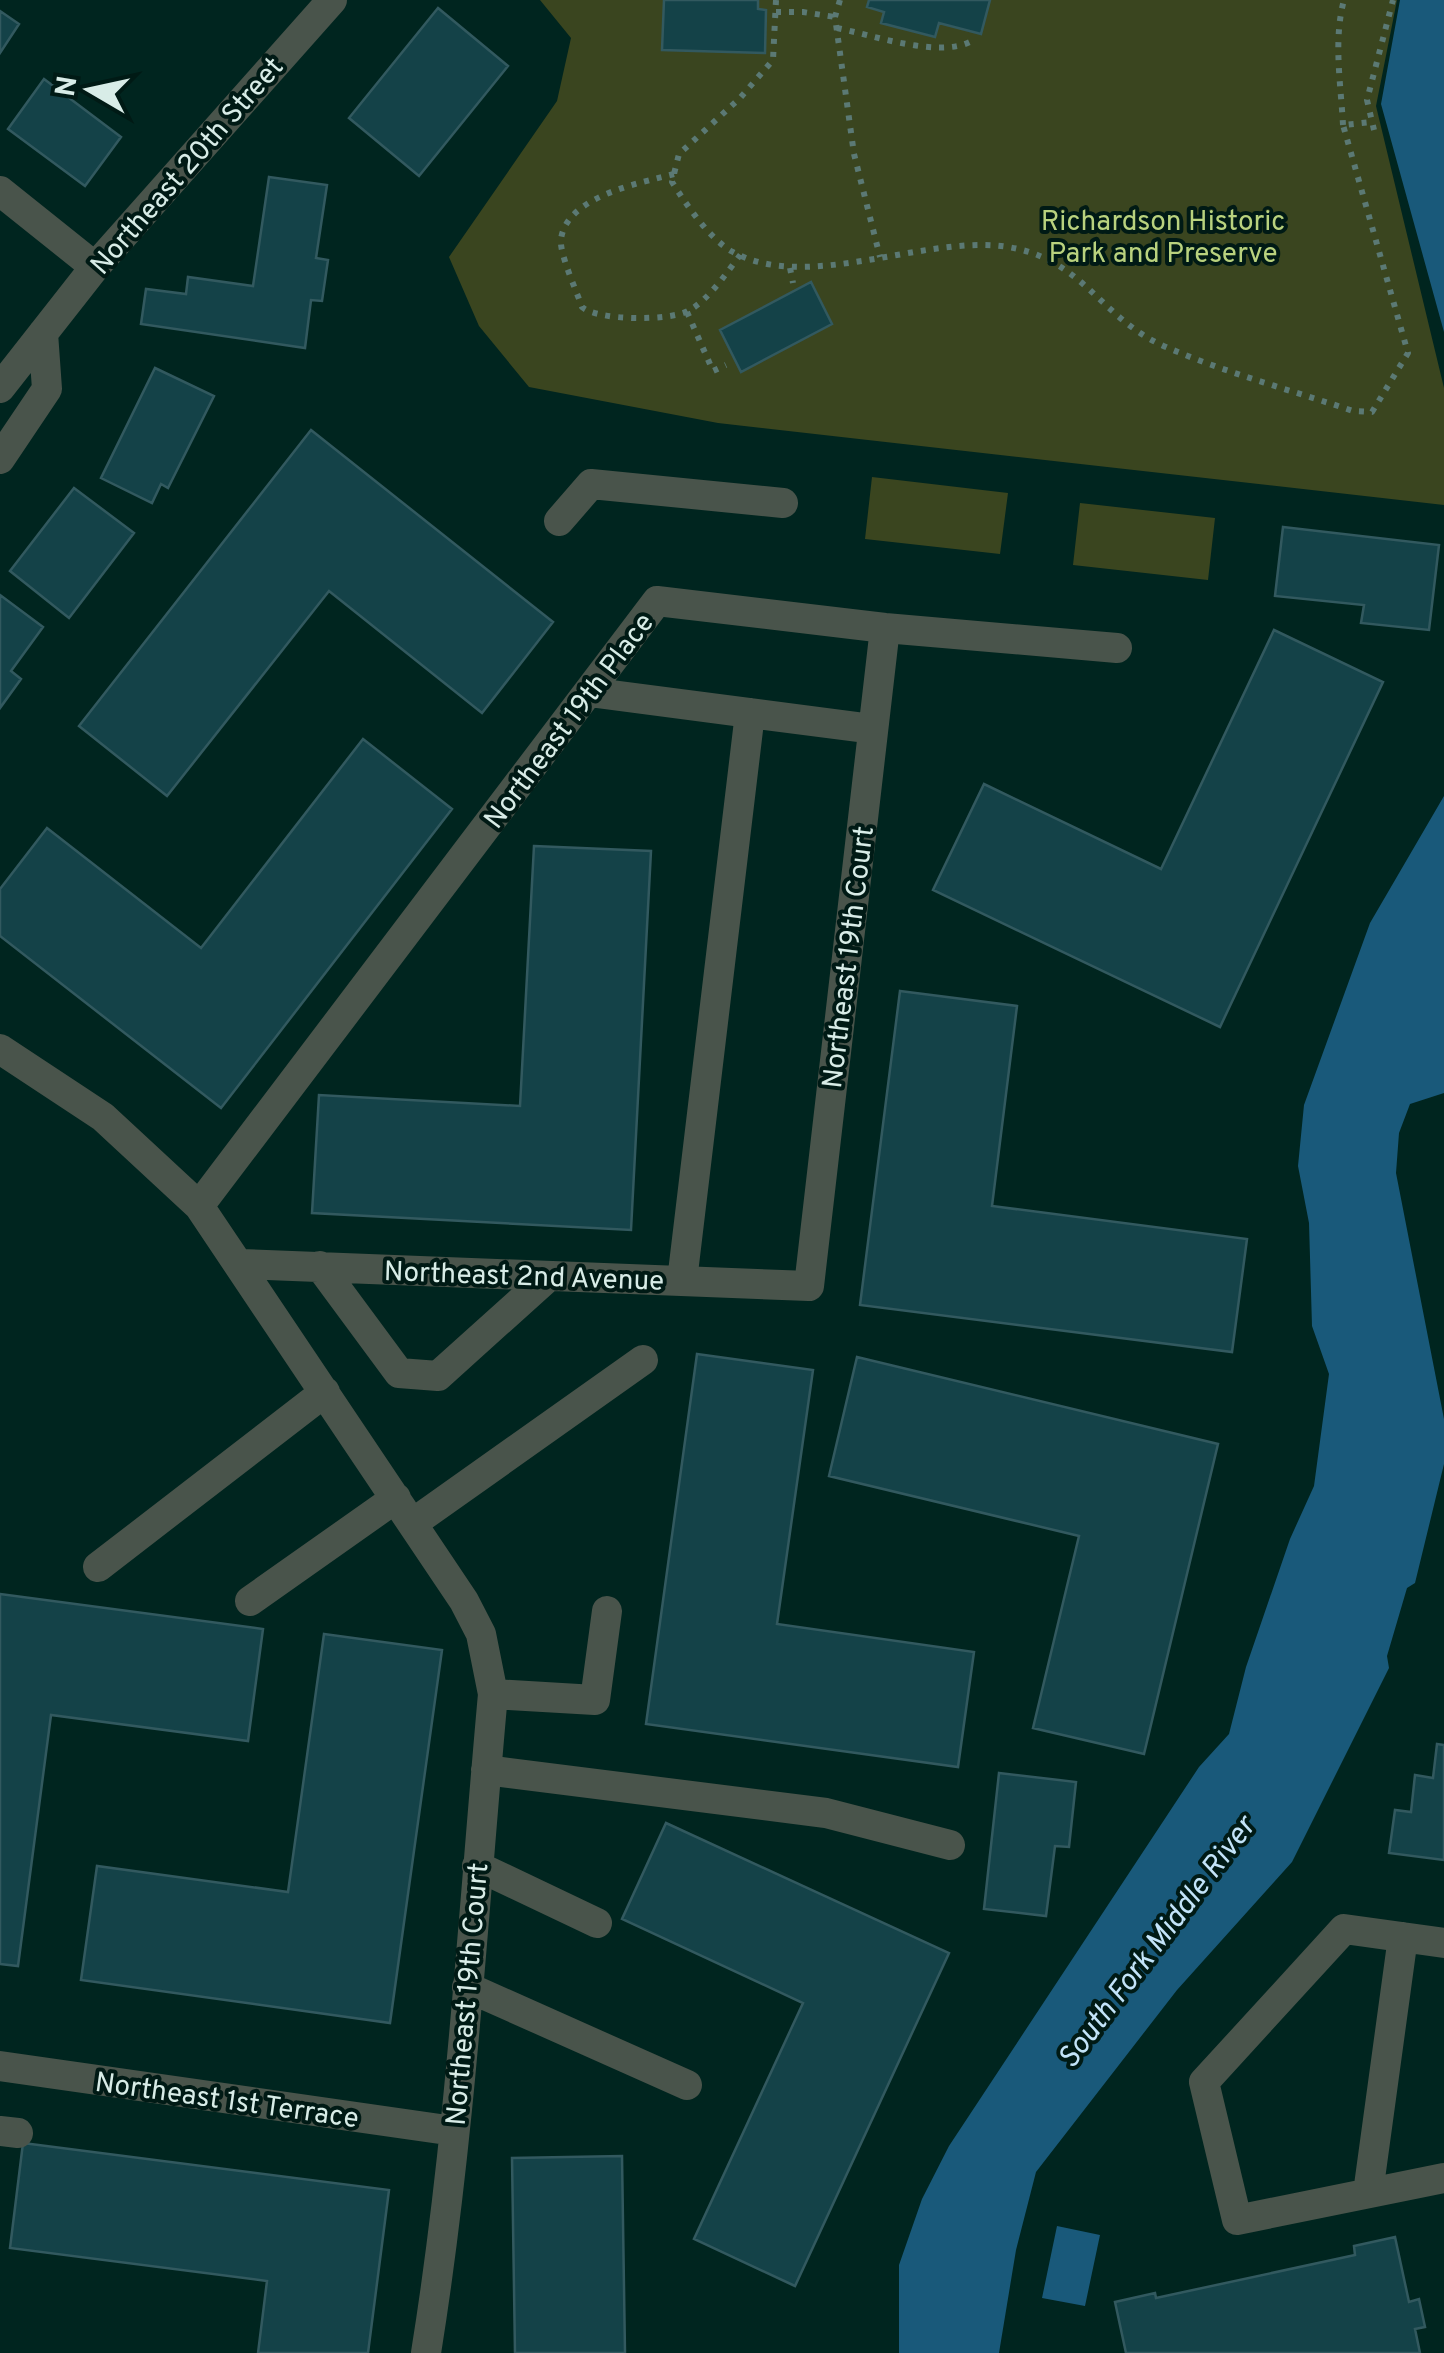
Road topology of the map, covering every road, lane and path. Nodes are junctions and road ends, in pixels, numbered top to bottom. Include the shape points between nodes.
1 (332, 0) edge
2 (776, 0) edge
3 (840, 0) edge
4 (1344, 0) edge
5 (1393, 0) edge
6 (776, 12) junction
7 (836, 17) junction
8 (837, 28) junction
9 (970, 42) dead end
10 (1343, 125) junction
11 (674, 174) junction
12 (0, 191) edge
13 (741, 254) junction
14 (880, 257) junction
15 (95, 267) junction
16 (790, 268) junction
17 (793, 284) dead end
18 (688, 312) junction
19 (43, 333) junction
20 (726, 365) dead end
21 (0, 388) edge
22 (0, 458) edge
23 (784, 503) dead end
24 (559, 522) dead end
25 (885, 628) junction
26 (1117, 648) dead end
27 (589, 692) junction
28 (750, 713) junction
29 (873, 730) junction
30 (0, 1050) edge
31 (200, 1206) junction
32 (240, 1264) junction
33 (320, 1266) junction
34 (549, 1276) junction
35 (682, 1281) junction
36 (808, 1286) joint
37 (643, 1360) dead end
38 (325, 1392) junction
39 (404, 1511) junction
40 (98, 1567) dead end
41 (250, 1601) dead end
42 (607, 1611) dead end
43 (493, 1694) junction
44 (486, 1770) junction
45 (950, 1845) dead end
46 (477, 1866) junction
47 (597, 1923) dead end
48 (1403, 1937) junction
49 (1444, 1943) edge
50 (467, 1987) junction
51 (0, 2066) edge
52 (687, 2085) dead end
53 (454, 2132) junction
54 (1444, 2178) edge
55 (1368, 2193) junction
56 (426, 2353) edge

1 - 15 street, Northeast 20th Street
2 - 6 path
3 - 7 path
4 - 10 path
5 - 10 path via 1367,100 1373,126
6 - 7 path
6 - 11 path via 773,60 679,154
7 - 8 path
8 - 9 path via 927,47
8 - 14 path via 854,154
10 - 14 path via 1408,353 1372,412 1165,347 1125,325 1056,261 1002,246
11 - 13 path via 672,182 692,212
11 - 18 path via 588,204 569,219 560,241 582,308 591,314
12 - 15 street
13 - 16 path
13 - 18 path
14 - 16 path
15 - 19 street, Northeast 20th Street
16 - 17 path
18 - 20 path via 713,371
19 - 21 street, Northeast 20th Street
19 - 22 street via 47,388
23 - 24 street via 591,484
25 - 26 street, Northeast 19th Place
25 - 27 street, Northeast 19th Place via 658,602
25 - 29 street, Northeast 19th Court
27 - 28 street
27 - 31 street, Northeast 19th Place
28 - 29 street
28 - 35 street
29 - 36 street, Northeast 19th Court
30 - 31 street via 102,1117
31 - 32 street
32 - 33 street, Northeast 2nd Avenue
32 - 38 street
33 - 34 street, Northeast 2nd Avenue
33 - 34 street via 400,1373 438,1376
34 - 35 street, Northeast 2nd Avenue
35 - 36 street, Northeast 2nd Avenue
37 - 39 street
38 - 39 street
38 - 40 street
39 - 41 street
39 - 43 street, Northeast 19th Court via 464,1601 480,1634
42 - 43 street via 594,1700
43 - 44 street, Northeast 19th Court
44 - 45 street via 826,1813
44 - 46 street, Northeast 19th Court
46 - 47 street
46 - 50 street, Northeast 19th Court
48 - 49 street
48 - 55 street
48 - 55 street via 1344,1929 1204,2082 1237,2220
50 - 52 street
50 - 53 street, Northeast 19th Court
51 - 53 street, Northeast 1st Terrace
53 - 56 street, Northeast 19th Court
54 - 55 street

